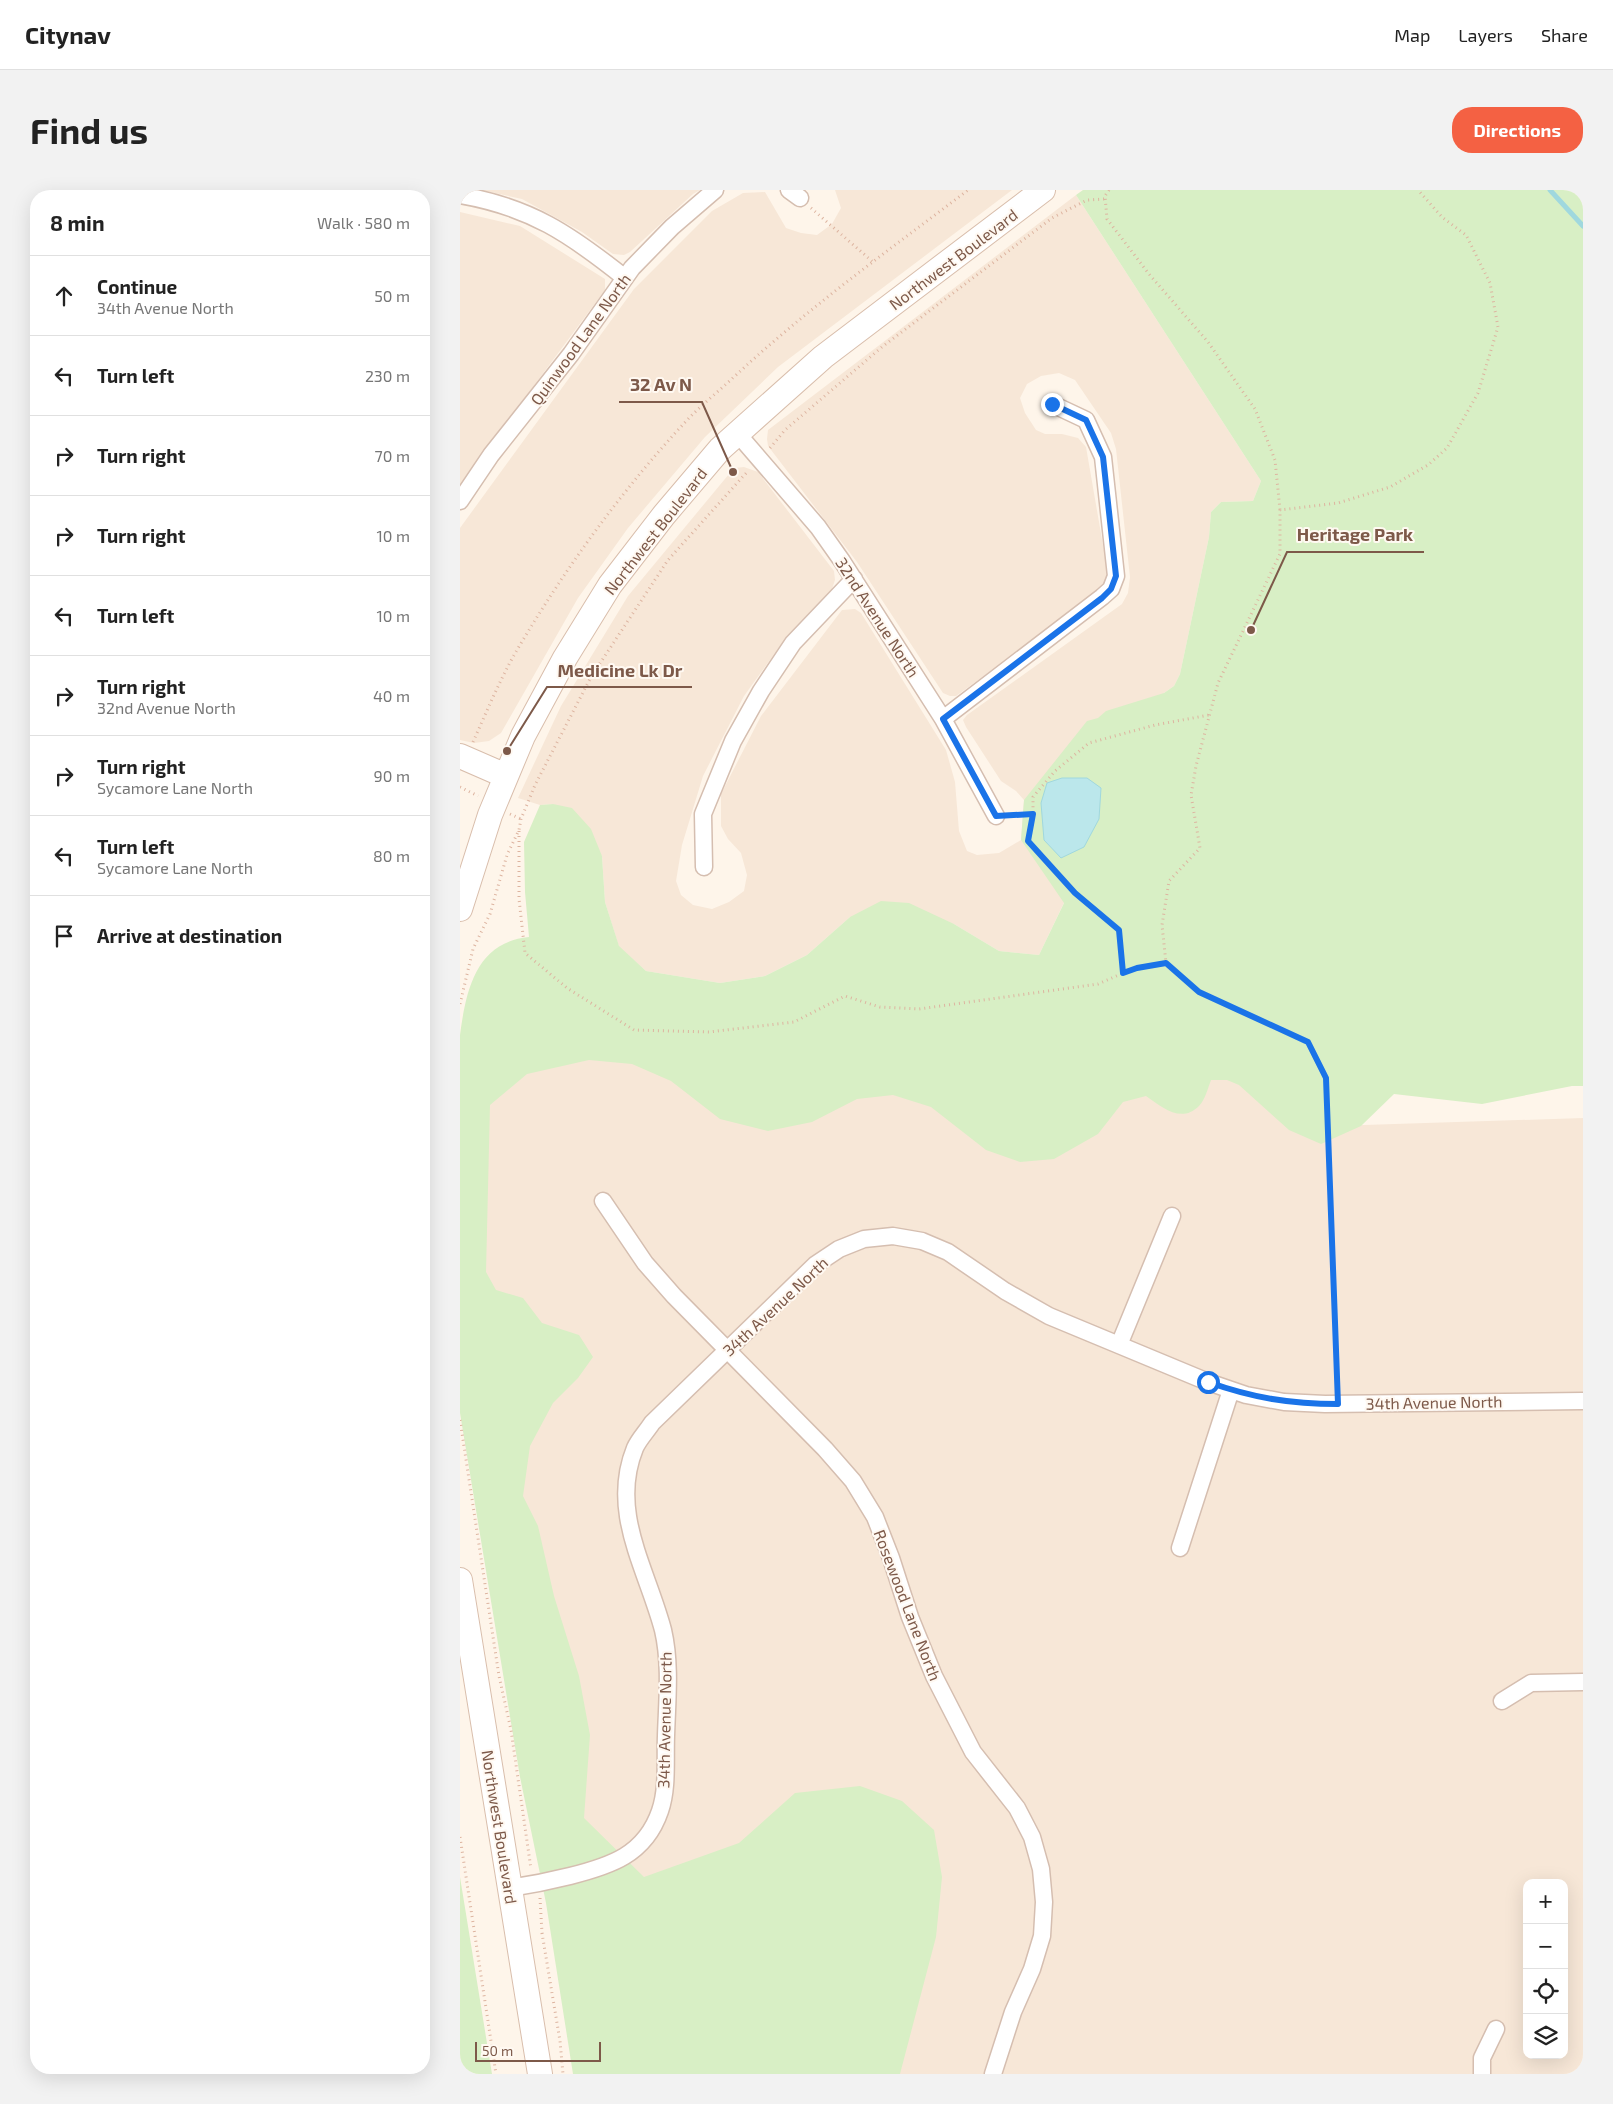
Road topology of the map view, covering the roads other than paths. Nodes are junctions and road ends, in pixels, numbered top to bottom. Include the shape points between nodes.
1 (715, 190) edge
2 (1044, 190) edge
3 (460, 195) edge
4 (624, 278) junction
5 (1052, 404) dead end
6 (737, 433) junction
7 (460, 501) edge
8 (854, 579) junction
9 (943, 719) junction
10 (467, 748) edge
11 (506, 776) junction
12 (996, 816) road end
13 (704, 867) dead end
14 (460, 908) edge
15 (603, 1202) dead end
16 (1172, 1216) dead end
17 (1119, 1345) junction
18 (728, 1349) junction
19 (1231, 1390) junction
20 (1583, 1401) edge
21 (1180, 1548) dead end
22 (460, 1580) edge
23 (1583, 1682) edge
24 (1502, 1702) dead end
25 (510, 1888) junction
26 (1496, 2029) dead end
27 (540, 2074) edge
28 (992, 2074) edge
29 (1482, 2074) edge

1 - 4 street, Quinwood Lane North via 672,227
2 - 6 main road, Northwest Boulevard via 823,357
3 - 4 street via 520,210 538,219 589,250
4 - 7 street, Quinwood Lane North
5 - 9 street via 1086,420 1103,457 1116,576 1111,589 1102,598
6 - 8 street, 32nd Avenue North via 818,526
6 - 11 main road, Northwest Boulevard via 670,508 610,585 565,658 523,736
8 - 9 street, 32nd Avenue North
8 - 13 street via 793,644 733,741 703,814
9 - 12 street, 32nd Avenue North
10 - 11 main road
11 - 14 main road, Northwest Boulevard
15 - 18 street, Rosewood Lane North via 674,1296
16 - 17 street
17 - 18 street, 34th Avenue North via 1049,1316 948,1252 922,1241 893,1236 864,1239 838,1249 815,1265
17 - 19 street, 34th Avenue North
18 - 25 street, 34th Avenue North via 652,1423 636,1447 627,1474 625,1501 630,1529 664,1633 667,1663 665,1788 660,1811 650,1832 634,1850 613,1864
18 - 28 street, Rosewood Lane North via 853,1481 875,1517 910,1617 938,1684 973,1752 1017,1808 1032,1837 1044,1902 1042,1936
19 - 20 street, 34th Avenue North via 1284,1402 1338,1404
19 - 21 street
22 - 25 main road, Northwest Boulevard
23 - 24 street via 1531,1682
25 - 27 main road, Northwest Boulevard
26 - 29 street via 1482,2058

